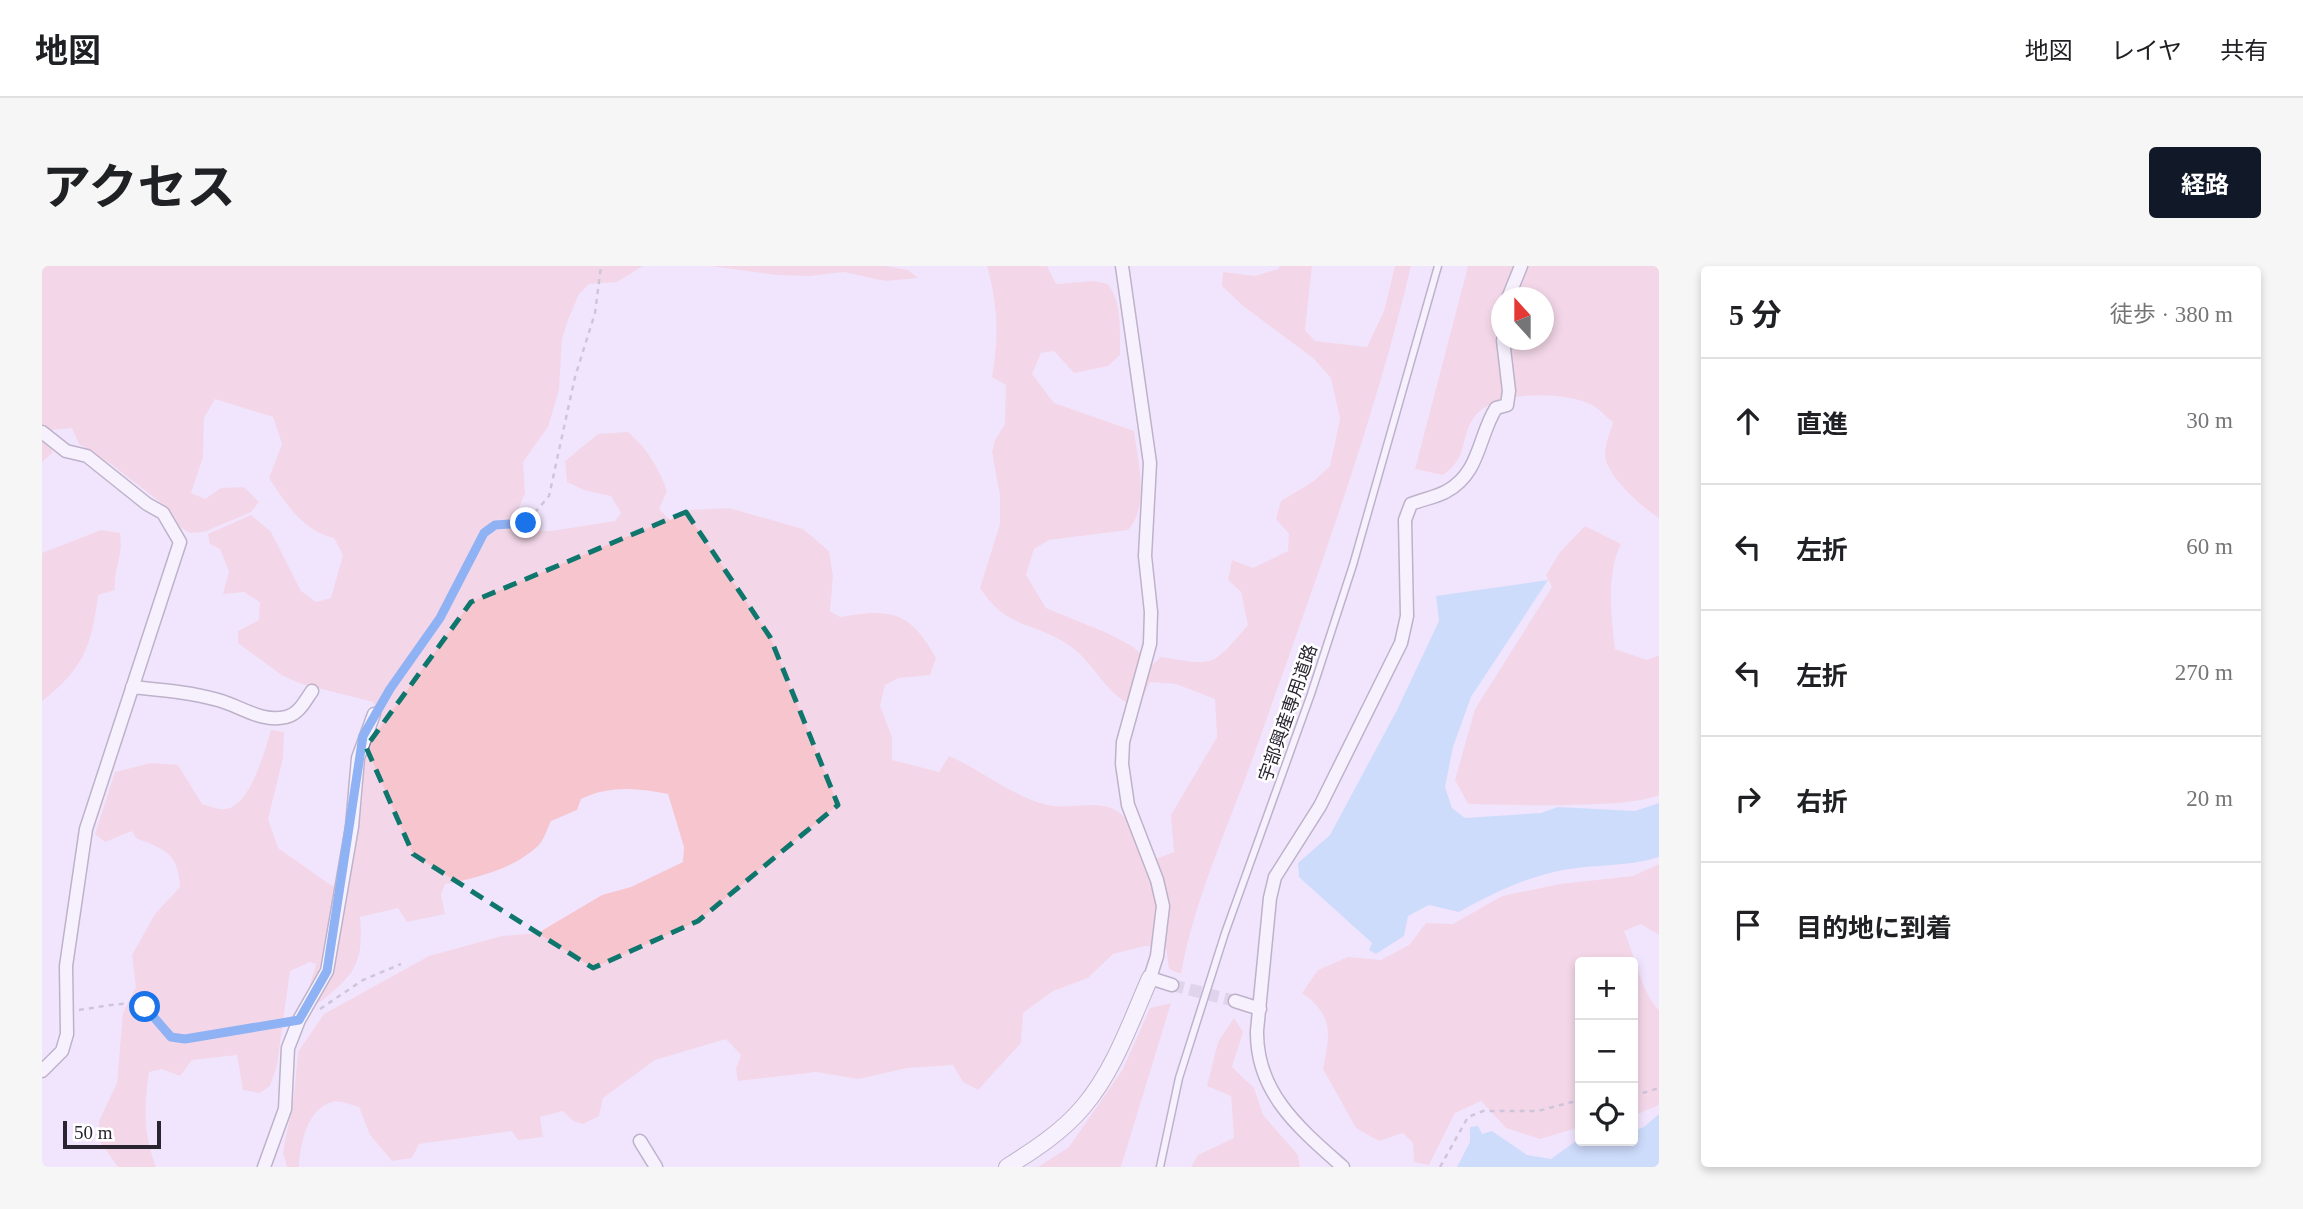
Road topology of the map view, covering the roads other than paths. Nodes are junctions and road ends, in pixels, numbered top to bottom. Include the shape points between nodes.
1 (1122, 266) edge
2 (1438, 266) edge
3 (1521, 266) edge
4 (1512, 287) edge
5 (1504, 350) edge
6 (42, 432) edge
7 (132, 687) junction
8 (312, 691) dead end
9 (374, 714) road end
10 (1150, 978) junction
11 (1172, 985) tunnel mouth
12 (1235, 1001) tunnel mouth
13 (1259, 1009) junction
14 (42, 1071) edge
15 (640, 1141) dead end
16 (264, 1167) edge
17 (656, 1167) edge
18 (1007, 1167) edge
19 (1160, 1167) edge
20 (1343, 1167) edge

1 - 10 street via 1150,463 1145,556 1150,644 1123,741 1122,764 1128,805 1163,906 1160,944
2 - 19 lane, 宇部興産専用道路 via 1353,565 1179,1078
3 - 4 street
5 - 13 street via 1507,405 1496,408 1488,422 1468,475 1444,493 1411,504 1405,520 1407,616 1401,643 1320,806 1275,877
6 - 7 street via 66,451 87,456 163,513 180,542
7 - 8 street via 199,695 251,714 284,718 295,713
7 - 14 street via 86,829 66,966 67,1034 62,1051
9 - 16 street via 358,758 352,827 327,971 288,1048 285,1110
10 - 11 street
10 - 18 street via 1113,1059 1083,1107
12 - 13 street
13 - 20 street via 1257,1052 1269,1089 1300,1129
15 - 17 street

